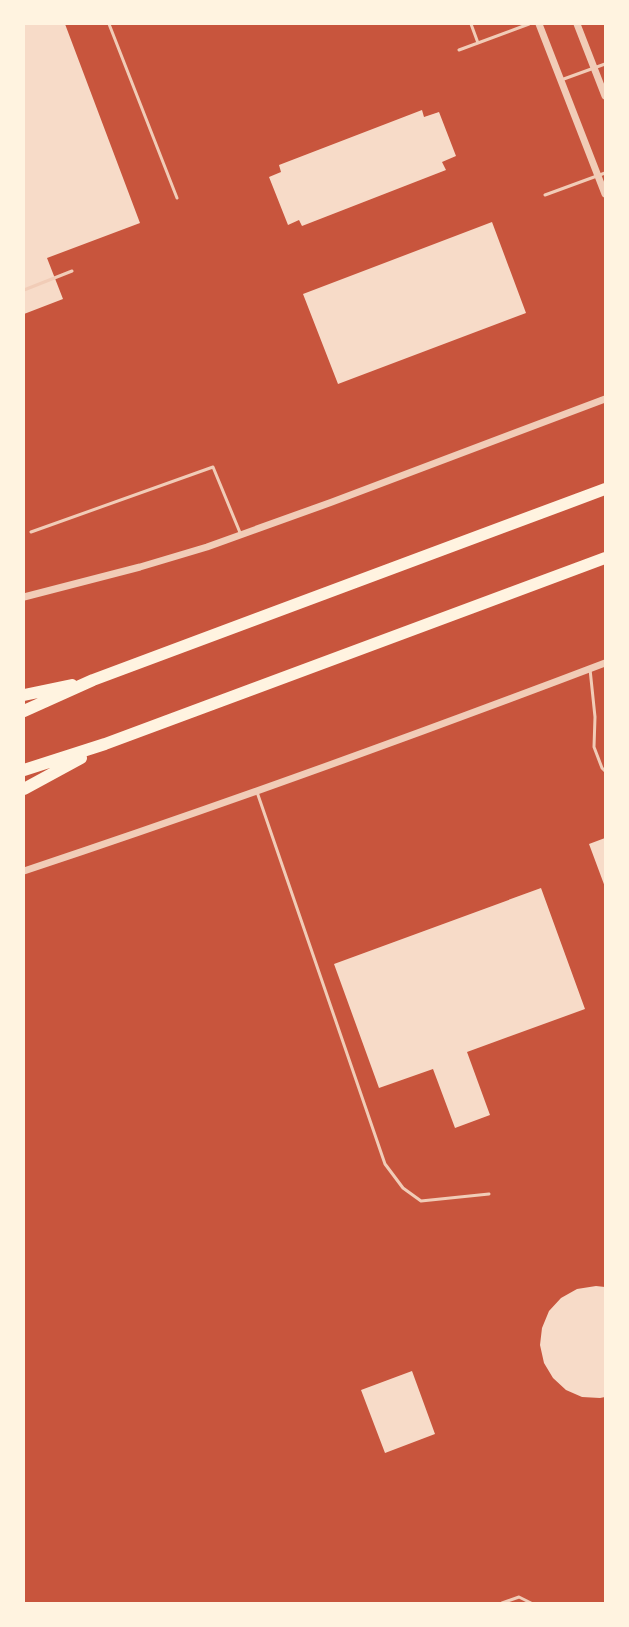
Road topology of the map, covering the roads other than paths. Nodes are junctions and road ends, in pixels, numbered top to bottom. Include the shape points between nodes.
1 (109, 24) edge
2 (471, 24) edge
3 (529, 24) edge
4 (539, 24) edge
5 (577, 24) edge
6 (478, 43) junction
7 (459, 50) dead end
8 (605, 64) edge
9 (594, 68) junction
10 (561, 80) junction
11 (605, 96) edge
12 (601, 174) edge
13 (605, 194) edge
14 (545, 195) dead end
15 (177, 198) dead end
16 (72, 271) dead end
17 (24, 290) edge
18 (605, 399) edge
19 (605, 489) edge
20 (31, 532) dead end
21 (241, 535) junction
22 (605, 558) edge
23 (24, 597) edge
24 (605, 663) edge
25 (590, 669) junction
26 (93, 680) junction
27 (24, 694) edge
28 (24, 711) edge
29 (105, 744) junction
30 (24, 770) edge
31 (605, 771) edge
32 (24, 789) edge
33 (256, 790) junction
34 (24, 871) edge
35 (489, 1194) dead end
36 (502, 1603) edge
37 (531, 1603) edge

1 - 15 lane
2 - 6 lane
3 - 6 lane
4 - 10 street
5 - 9 street
6 - 7 lane
8 - 9 lane
9 - 10 lane
9 - 11 street
10 - 12 street
12 - 13 street
12 - 14 lane
16 - 17 lane
18 - 21 street
19 - 26 highway
20 - 21 lane via 213,467
21 - 23 street via 140,567
22 - 29 highway
24 - 25 street
25 - 31 lane via 595,717 594,747
25 - 33 street via 409,737
26 - 27 highway
26 - 28 highway
29 - 30 highway
29 - 32 highway
33 - 34 street
33 - 35 lane via 385,1164 403,1188 421,1201
36 - 37 lane via 519,1596

